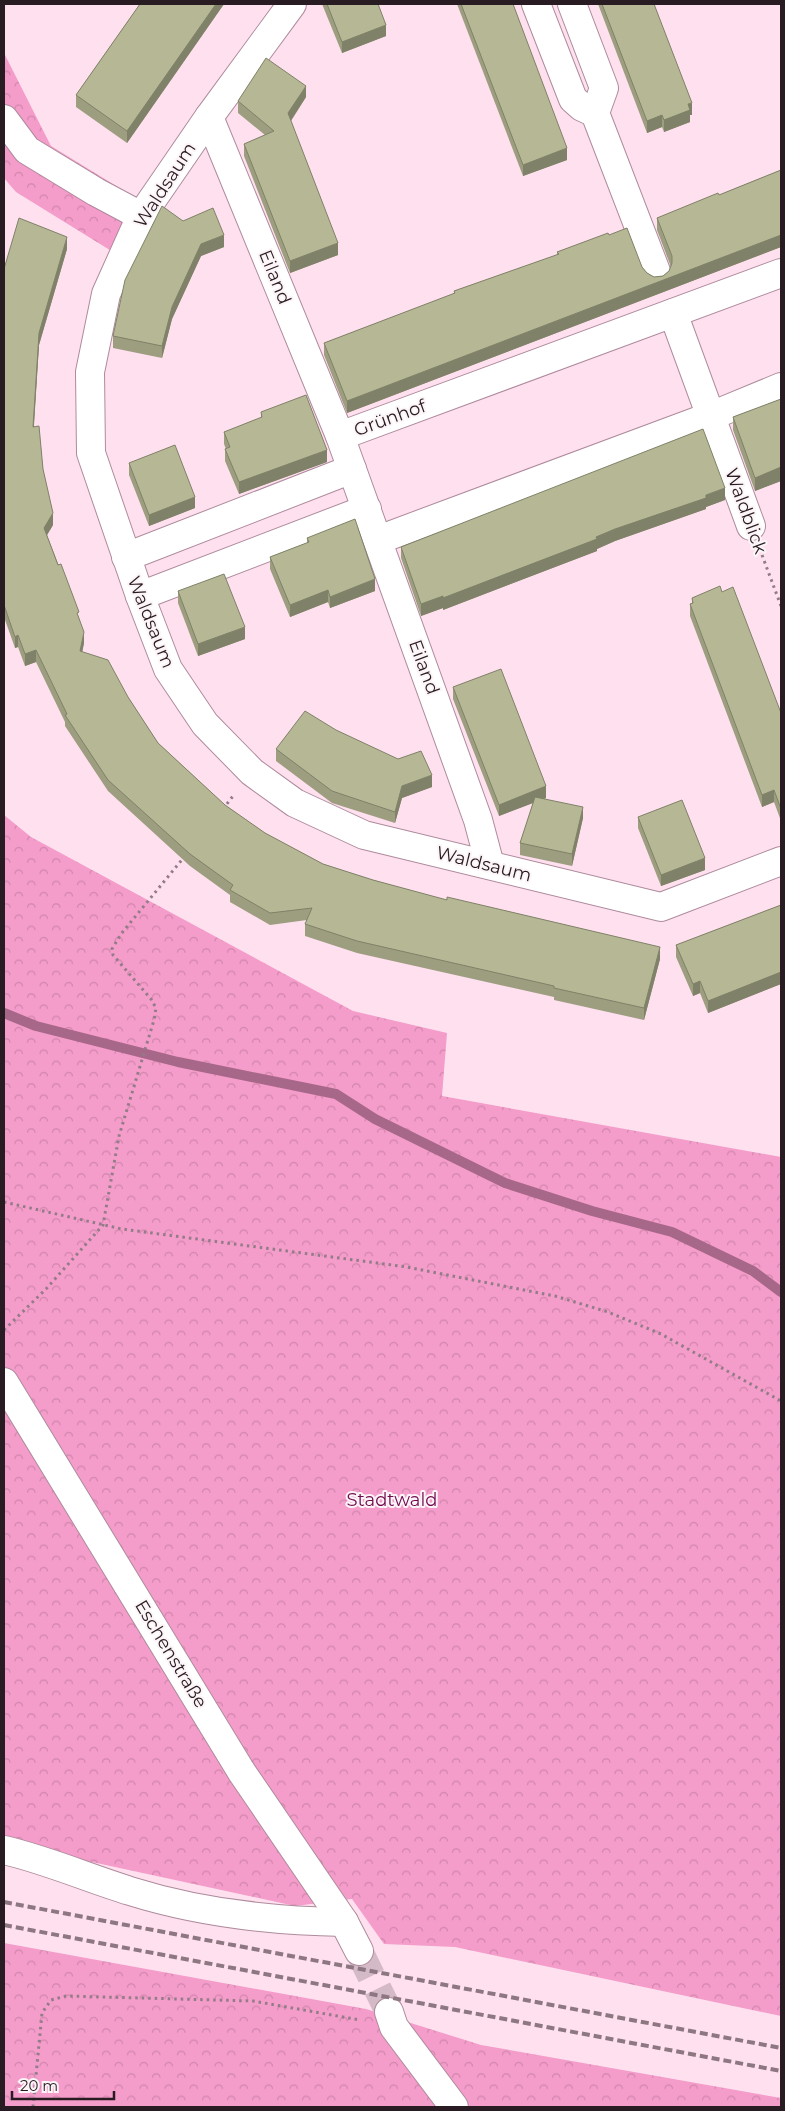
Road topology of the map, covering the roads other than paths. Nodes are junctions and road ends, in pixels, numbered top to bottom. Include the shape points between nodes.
1 (292, 4) edge
2 (536, 4) edge
3 (572, 4) edge
4 (595, 113) junction
5 (209, 118) junction
6 (4, 119) edge
7 (141, 216) junction
8 (781, 273) edge
9 (657, 274) dead end
10 (673, 313) junction
11 (781, 387) edge
12 (711, 416) junction
13 (340, 436) junction
14 (352, 469) junction
15 (367, 509) junction
16 (751, 526) road end
17 (378, 540) junction
18 (126, 557) junction
19 (140, 596) junction
20 (781, 861) edge
21 (490, 866) junction
22 (4, 1382) edge
23 (4, 1850) edge
24 (344, 1922) junction
25 (359, 1951) tunnel mouth
26 (391, 2019) tunnel mouth
27 (454, 2107) edge

1 - 5 street, Waldsaum
2 - 4 street via 573,99
3 - 4 street via 604,88
4 - 9 street
5 - 7 street, Waldsaum
5 - 13 street, Eiland
6 - 7 street via 27,150
7 - 18 street, Waldsaum via 106,294 90,372 91,453
8 - 10 street, Grünhof
10 - 12 street
10 - 13 street, Grünhof
11 - 12 street
12 - 16 street, Waldblick
12 - 17 street
13 - 14 street, Grünhof
14 - 15 street, Eiland
14 - 18 street
15 - 17 street, Eiland
15 - 19 street
17 - 21 street, Eiland via 478,820
18 - 19 street, Waldsaum
19 - 21 street, Waldsaum via 168,669 204,724 252,772 296,803 364,835
20 - 21 street, Waldsaum via 661,907
22 - 24 street, Eschenstraße via 242,1771
23 - 24 street via 181,1906 297,1922
24 - 25 street, Eschenstraße
26 - 27 street

